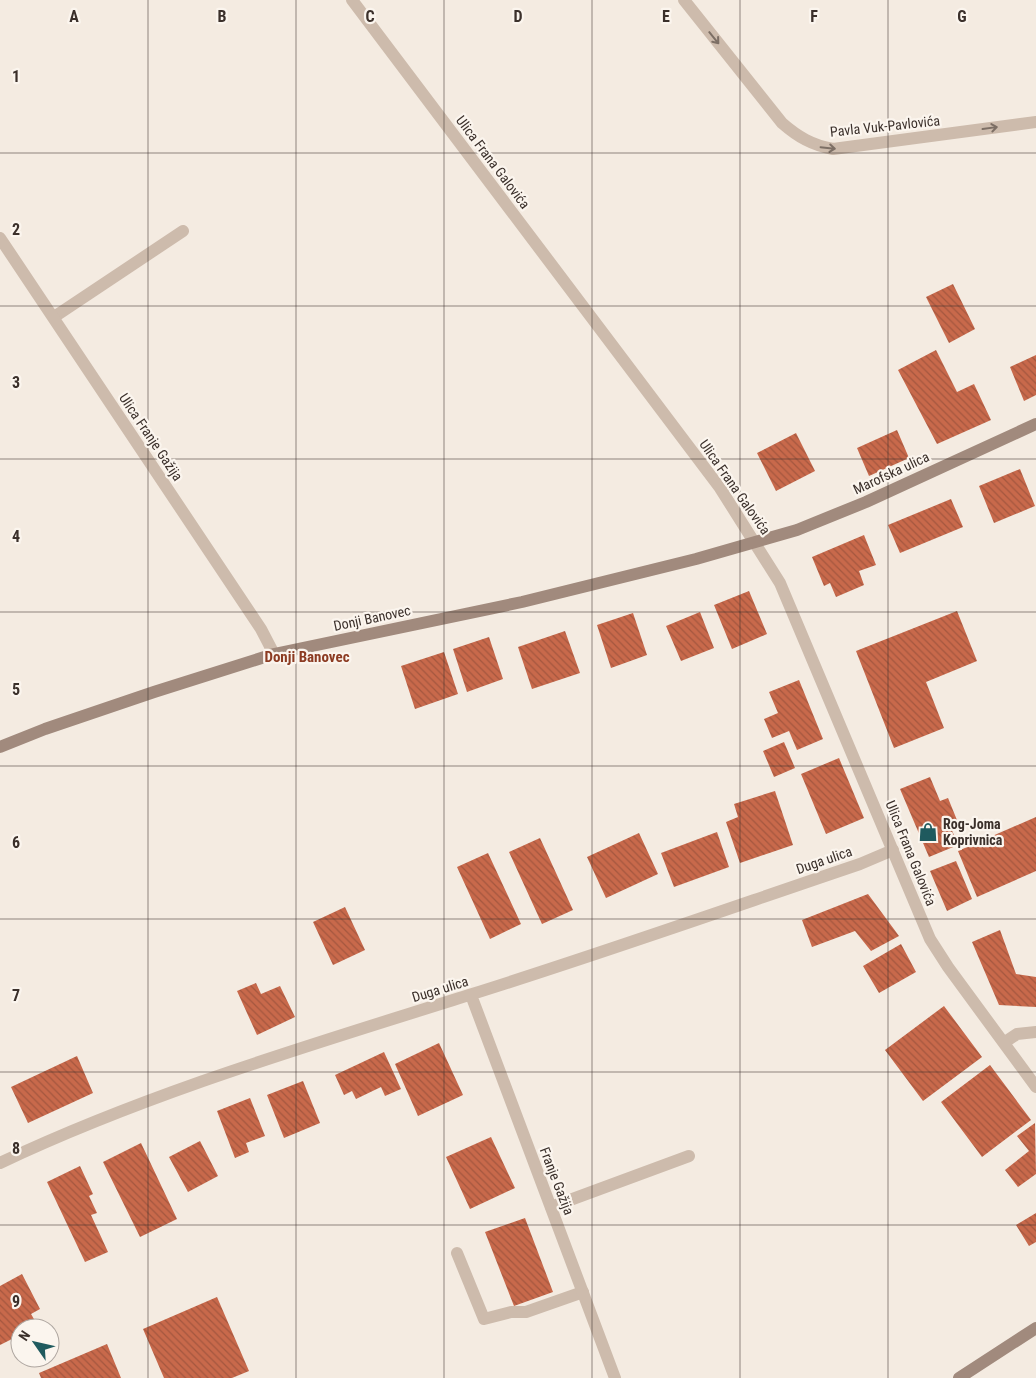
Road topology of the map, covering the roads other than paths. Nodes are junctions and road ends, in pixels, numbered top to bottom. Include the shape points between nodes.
1 (352, 0) edge
2 (684, 0) edge
3 (1036, 122) edge
4 (183, 231) dead end
5 (0, 238) edge
6 (54, 317) junction
7 (1036, 424) edge
8 (756, 542) junction
9 (274, 654) junction
10 (0, 747) edge
11 (893, 850) junction
12 (471, 995) junction
13 (1036, 1032) edge
14 (1005, 1042) junction
15 (1036, 1087) edge
16 (689, 1156) dead end
17 (0, 1163) edge
18 (551, 1207) junction
19 (457, 1253) dead end
20 (582, 1292) junction
21 (1036, 1328) edge
22 (615, 1378) edge
23 (959, 1378) edge

1 - 8 street, Ulica Frana Galovića via 720,488
2 -> 3 street, Pavla Vuk-Pavlovića via 782,123 820,147 833,149
4 - 6 street
5 - 6 street, Ulica Franje Gažija
6 - 9 street, Ulica Franje Gažija via 262,629
7 - 8 main road, Marofska ulica via 842,512
8 - 9 main road, Donji Banovec via 522,602
8 - 11 street, Ulica Frana Galovića via 780,583
9 - 10 main road, Donji Banovec via 100,710
11 - 12 street, Duga ulica via 850,868
11 - 14 street, Ulica Frana Galovića via 930,939
12 - 17 street, Duga ulica via 240,1068 127,1110
12 - 18 street, Franje Gažija
13 - 14 street via 1017,1034
14 - 15 street, Ulica Frana Galovića
16 - 18 street
18 - 20 street, Franje Gažija
19 - 20 street via 484,1319 526,1312
20 - 22 street, Franje Gažija
21 - 23 main road

